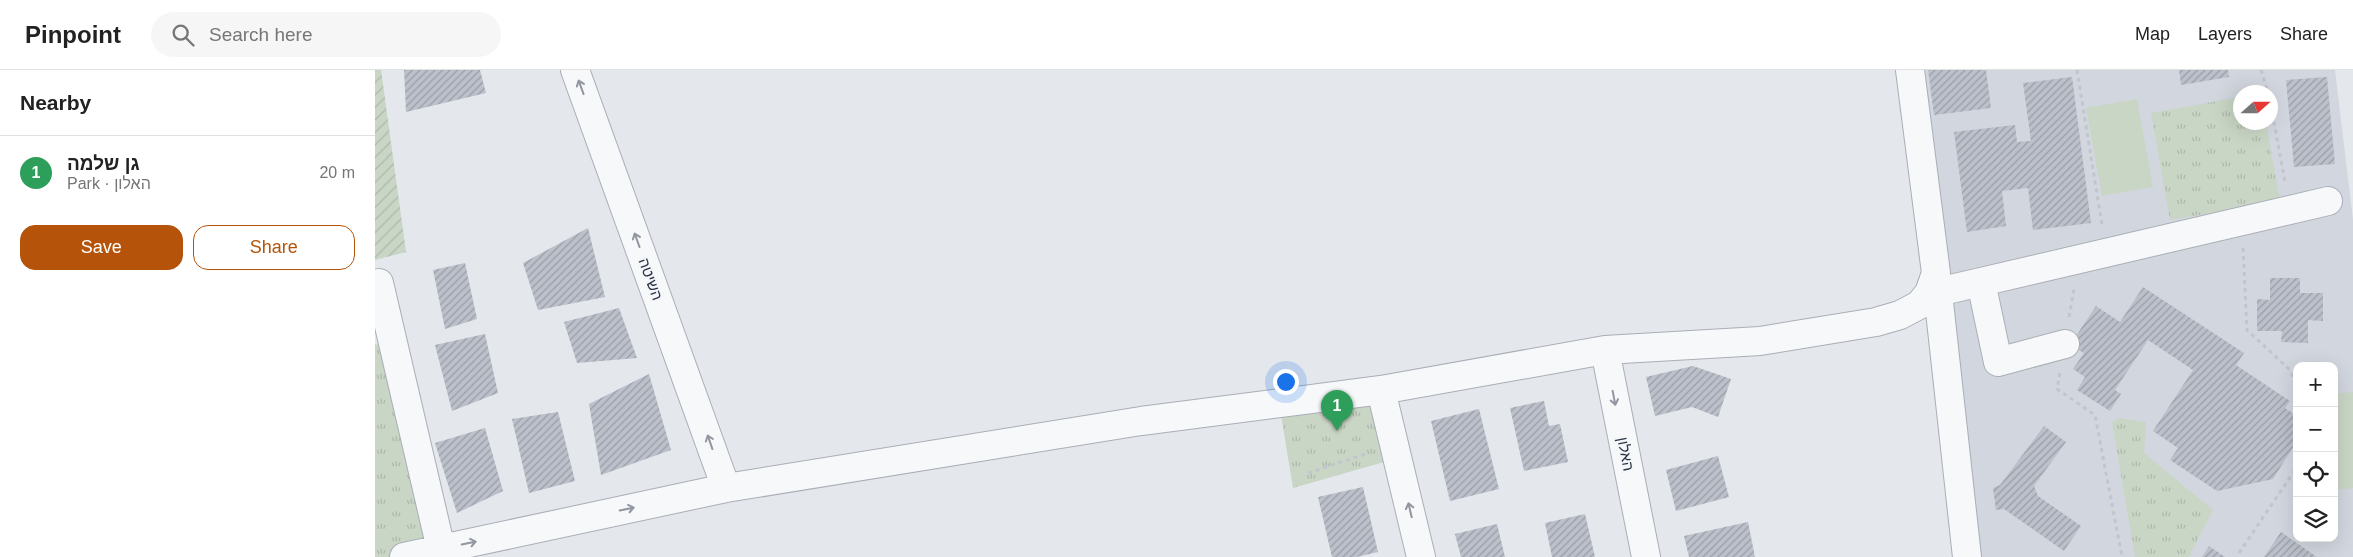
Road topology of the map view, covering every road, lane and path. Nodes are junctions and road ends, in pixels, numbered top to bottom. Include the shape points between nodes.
1 (575, 70) edge
2 (1909, 70) edge
3 (2077, 70) edge
4 (2261, 70) edge
5 (2266, 85) edge
6 (2276, 130) edge
7 (2328, 201) dead end
8 (2291, 209) junction
9 (2241, 221) junction
10 (2106, 253) junction
11 (2079, 259) junction
12 (1981, 282) junction
13 (379, 283) dead end
14 (1937, 283) junction
15 (2065, 344) junction
16 (1605, 350) junction
17 (2293, 377) edge
18 (1381, 390) junction
19 (1394, 444) junction
20 (1308, 473) dead end
21 (2293, 473) edge
22 (726, 488) junction
23 (441, 549) junction
24 (2239, 553) dead end
25 (404, 557) edge
26 (1421, 557) edge
27 (1646, 557) edge
28 (1967, 557) edge
29 (2123, 557) edge

22 -> 1 street, השיטה
2 - 14 street
3 - 10 path
4 - 5 path
6 - 8 path
7 - 8 street
8 - 9 street
9 - 10 street
9 - 17 path via 2247,330 2290,370
10 - 11 street
11 - 12 street
11 - 15 path
12 - 14 street
12 - 15 street via 1998,362
13 - 23 street
14 - 16 street via 1919,305 1900,316 1876,322 1760,342
14 - 28 street
15 - 29 path via 2057,389 2095,415
16 - 18 street
16 -> 27 street, האלון
18 - 19 street
18 - 22 street via 1141,421
19 - 20 path
26 -> 19 street
21 - 24 path
23 -> 22 street
23 - 25 street

